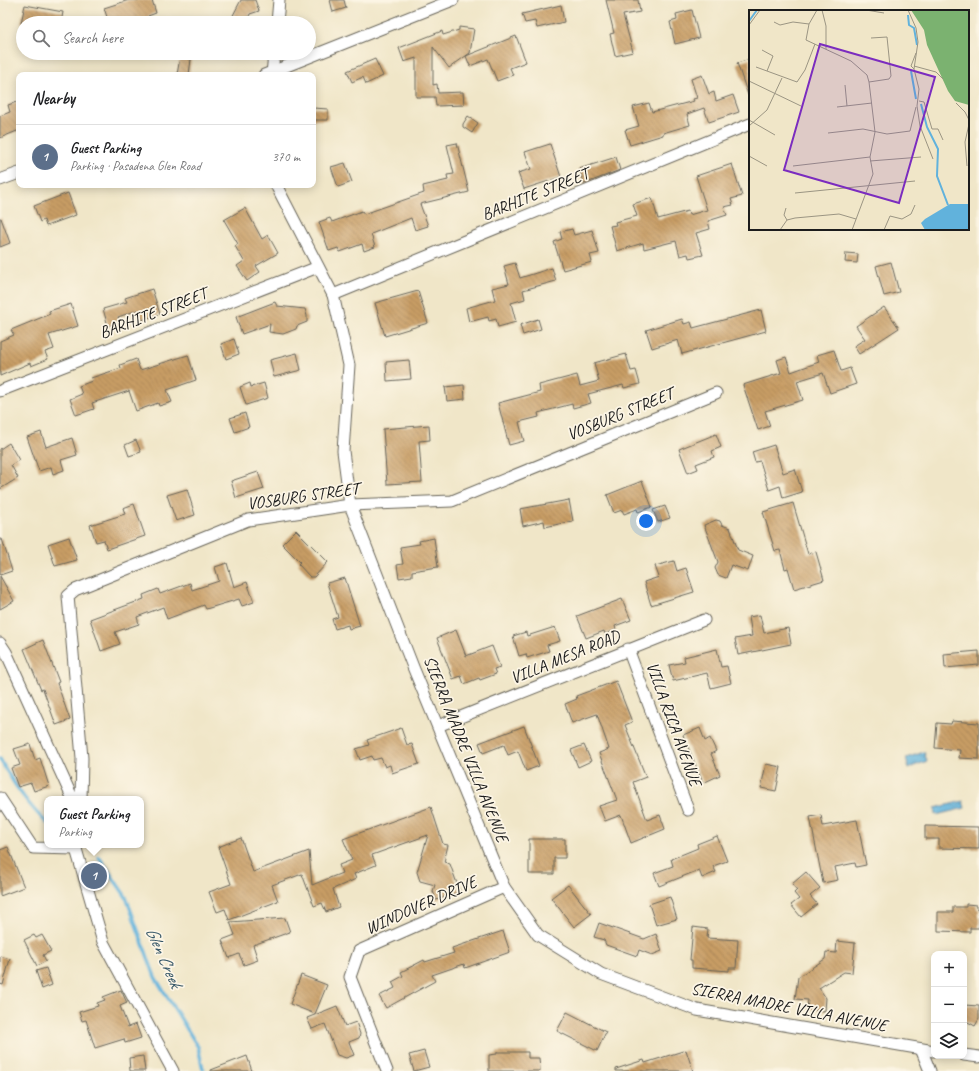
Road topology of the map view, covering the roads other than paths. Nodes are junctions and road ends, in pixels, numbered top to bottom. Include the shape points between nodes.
1 (279, 0) edge
2 (453, 0) edge
3 (278, 16) edge
4 (316, 55) edge
5 (273, 60) edge
6 (305, 60) edge
7 (270, 72) edge
8 (275, 72) edge
9 (749, 124) edge
10 (16, 174) edge
11 (0, 180) edge
12 (278, 188) edge
13 (318, 267) junction
14 (333, 295) junction
15 (0, 391) edge
16 (716, 394) dead end
17 (350, 504) junction
18 (704, 620) dead end
19 (0, 643) edge
20 (628, 649) junction
21 (438, 726) junction
22 (73, 796) edge
23 (81, 796) edge
24 (0, 798) edge
25 (688, 810) dead end
26 (44, 848) edge
27 (76, 848) edge
28 (504, 887) junction
29 (921, 1049) junction
30 (931, 1051) edge
31 (967, 1055) edge
32 (979, 1056) edge
33 (173, 1071) edge
34 (387, 1071) edge
35 (930, 1071) edge

1 - 3 street
2 - 4 street
5 - 7 street
6 - 8 street
9 - 14 street, BARHITE STREET
10 - 11 street
12 - 13 street, SIERRA MADRE VILLA AVENUE
13 - 14 street, SIERRA MADRE VILLA AVENUE
13 - 15 street, BARHITE STREET
14 - 17 street, SIERRA MADRE VILLA AVENUE via 349,365 343,452
16 - 17 street, VOSBURG STREET via 452,501
17 - 21 street, SIERRA MADRE VILLA AVENUE
17 - 23 street, VOSBURG STREET via 248,520 75,590 68,596 82,758
18 - 20 street, VILLA MESA ROAD
19 - 22 street
20 - 21 street, VILLA MESA ROAD
20 - 25 street, VILLA RICA AVENUE
21 - 28 street, SIERRA MADRE VILLA AVENUE
24 - 26 street via 33,848
27 - 33 street via 103,942
28 - 29 street, SIERRA MADRE VILLA AVENUE via 538,935 601,974 697,1010
28 - 34 street, WINDOVER DRIVE via 359,951 350,977
29 - 30 street, SIERRA MADRE VILLA AVENUE
29 - 35 street
31 - 32 street

